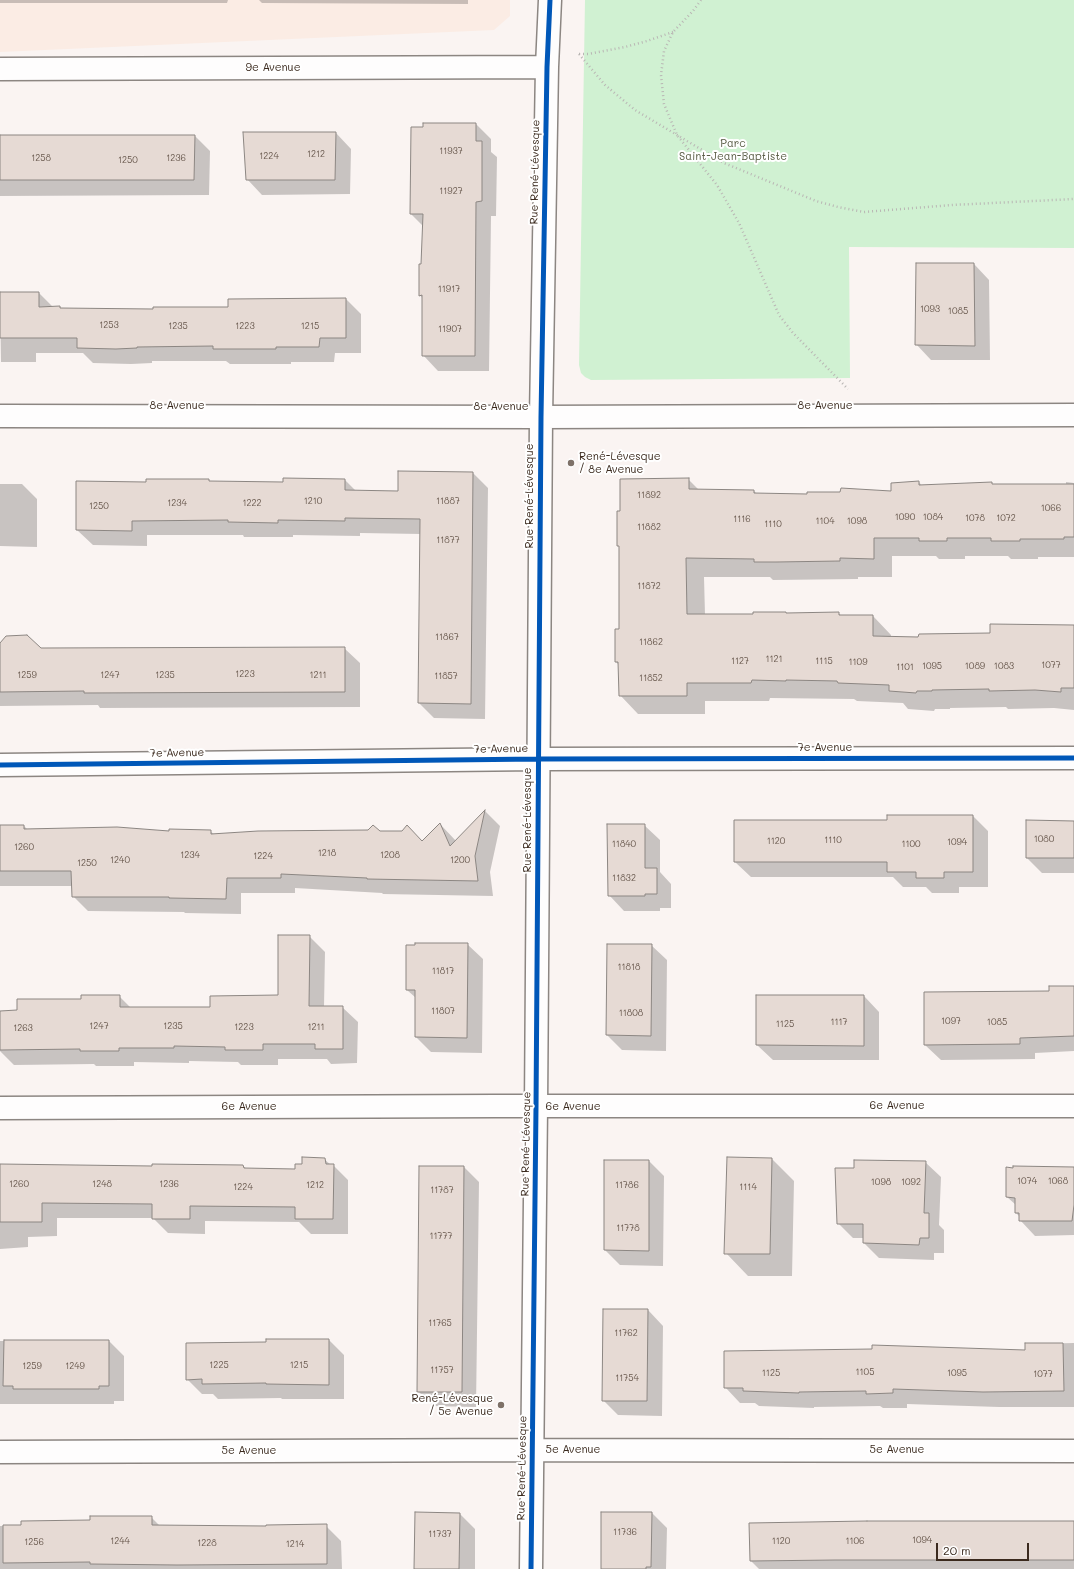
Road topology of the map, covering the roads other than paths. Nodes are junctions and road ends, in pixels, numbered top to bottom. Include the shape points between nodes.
1 (550, 0) edge
2 (547, 61) junction
3 (0, 69) edge
4 (1074, 415) edge
5 (0, 416) edge
6 (541, 417) junction
7 (1074, 758) edge
8 (538, 759) junction
9 (0, 765) edge
10 (1074, 1106) edge
11 (536, 1107) junction
12 (0, 1108) edge
13 (532, 1450) junction
14 (1074, 1451) edge
15 (0, 1452) edge
16 (531, 1569) edge

1 - 2 street, Rue René-Lévesque
2 - 3 street, 9e Avenue
2 - 6 street, Rue René-Lévesque
4 - 6 street, 8e Avenue
5 - 6 street, 8e Avenue
6 - 8 street, Rue René-Lévesque
7 - 8 street, 7e Avenue
8 - 9 street, 7e Avenue
8 - 11 street, Rue René-Lévesque
10 - 11 street, 6e Avenue
11 - 12 street, 6e Avenue
11 - 13 street, Rue René-Lévesque
13 - 14 street, 5e Avenue
13 - 15 street, 5e Avenue
13 - 16 street, Rue René-Lévesque

